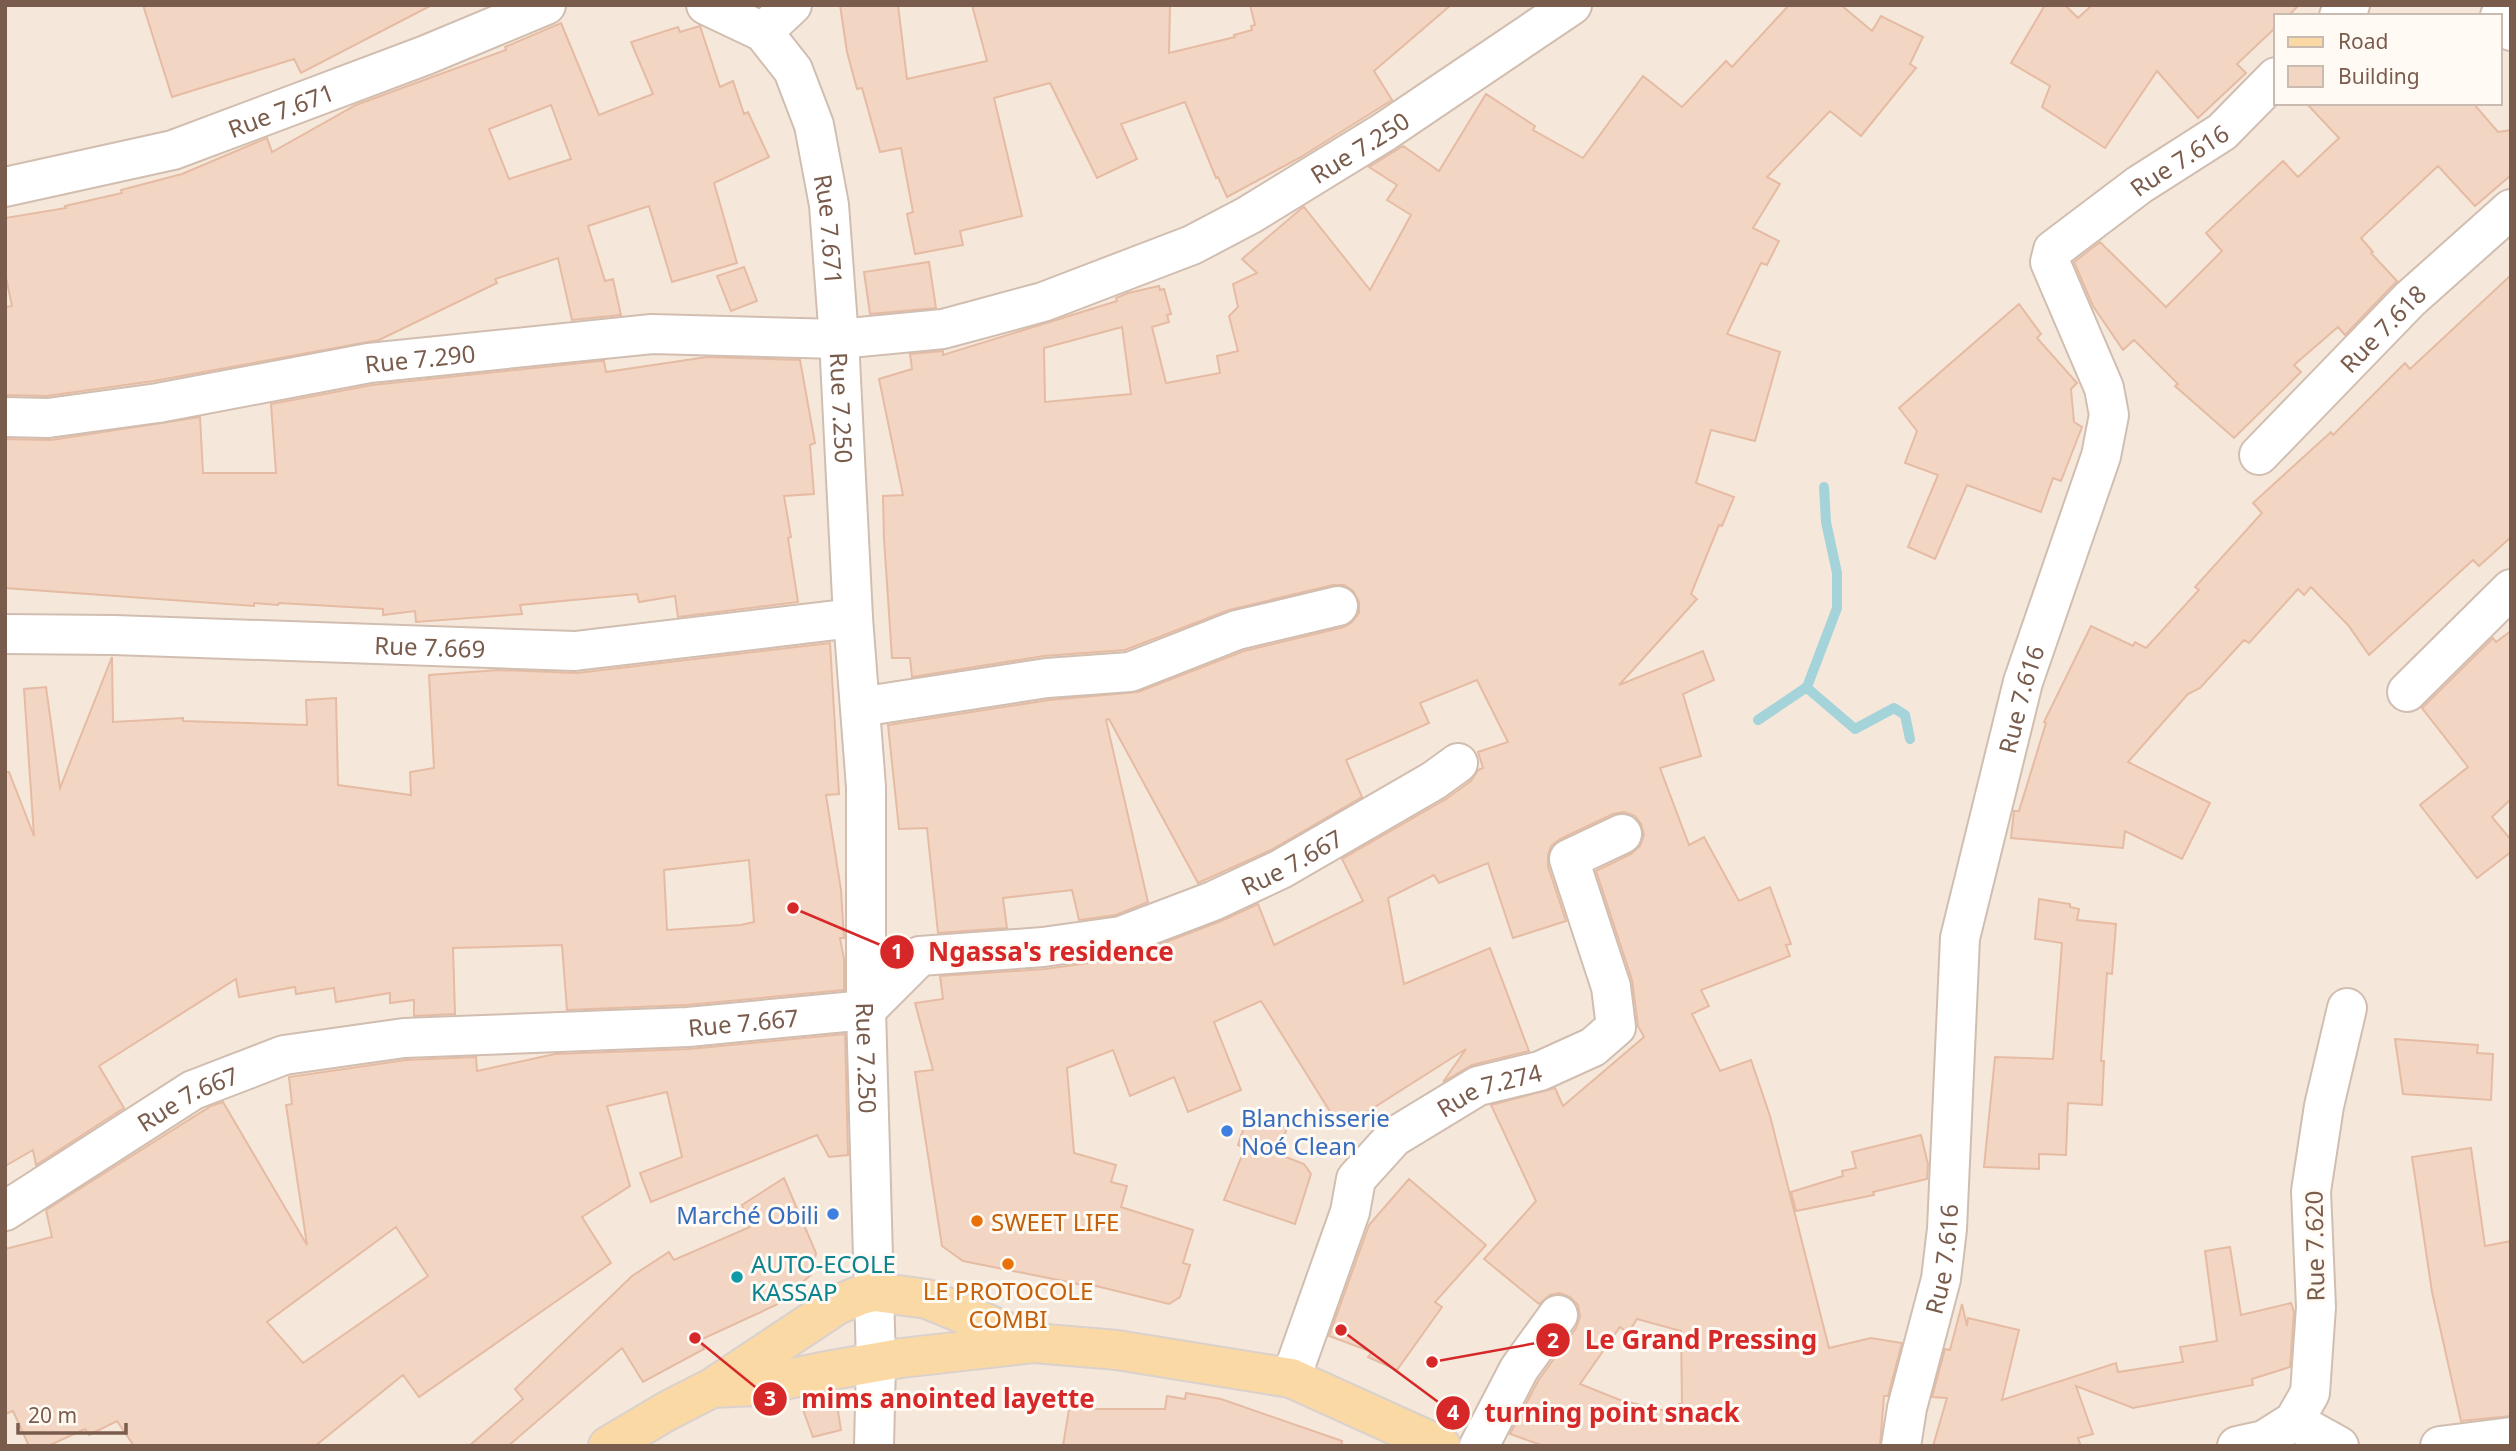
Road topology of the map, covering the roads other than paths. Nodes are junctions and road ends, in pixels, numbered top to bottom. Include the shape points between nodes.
1 (706, 5) edge
2 (792, 5) edge
3 (1572, 5) edge
4 (522, 10) edge
5 (763, 32) junction
6 (2274, 80) edge
7 (5, 187) edge
8 (2511, 209) edge
9 (839, 339) junction
10 (5, 417) edge
11 (2259, 455) dead end
12 (2511, 589) edge
13 (1338, 606) dead end
14 (853, 618) junction
15 (5, 634) edge
16 (2407, 692) dead end
17 (860, 707) junction
18 (1458, 763) dead end
19 (1622, 834) dead end
20 (2347, 1008) dead end
21 (866, 1010) junction
22 (5, 1211) edge
23 (874, 1292) junction
24 (1558, 1315) dead end
25 (1034, 1343) junction
26 (876, 1363) junction
27 (1291, 1378) junction
28 (712, 1388) junction
29 (2294, 1421) junction
30 (2511, 1437) edge
31 (608, 1446) edge
32 (873, 1446) edge
33 (1441, 1446) edge
34 (1479, 1446) edge
35 (1901, 1446) edge
36 (2237, 1446) edge
37 (2339, 1446) edge
38 (2440, 1446) edge

1 - 5 street, Rue 7.671
2 - 5 street
3 - 9 street, Rue 7.250 via 1384,132 1192,245 1043,302 943,329
4 - 7 street, Rue 7.671 via 173,150
5 - 9 street, Rue 7.671 via 793,70 814,125 829,205
6 - 35 street, Rue 7.616 via 2222,132 2139,185 2053,250 2050,262 2104,388 2109,415 2101,456 2023,682 1960,937 1943,1266
8 - 11 street, Rue 7.618 via 2410,299
9 - 10 street, Rue 7.290 via 652,334 369,363 158,403 48,418
9 - 14 street, Rue 7.250
12 - 16 street
13 - 17 street via 1237,630 1130,672 1047,678
14 - 15 street, Rue 7.669 via 575,650
14 - 17 street, Rue 7.250
17 - 21 street, Rue 7.250 via 866,787
18 - 21 street, Rue 7.667 via 1281,869 1213,901 1121,936 919,956
19 - 27 street, Rue 7.274 via 1569,859 1611,987 1616,1027 1593,1046 1540,1070 1478,1086 1394,1138 1356,1179 1350,1212
20 - 29 street, Rue 7.620 via 2323,1107 2311,1191 2316,1307 2310,1393
21 - 22 street, Rue 7.667 via 688,1027 404,1038 284,1055 193,1090
21 - 23 street, Rue 7.250
23 - 25 main road via 927,1298
23 - 26 street, Rue 7.250
23 - 28 main road via 837,1305
24 - 34 street via 1519,1369
25 - 26 main road
25 - 27 main road via 1117,1350
26 - 28 main road via 757,1385
26 - 32 street, Rue 7.250
27 - 33 main road
28 - 31 main road
29 - 36 street, Rue 7.620 via 2264,1440
29 - 37 street
30 - 38 street

